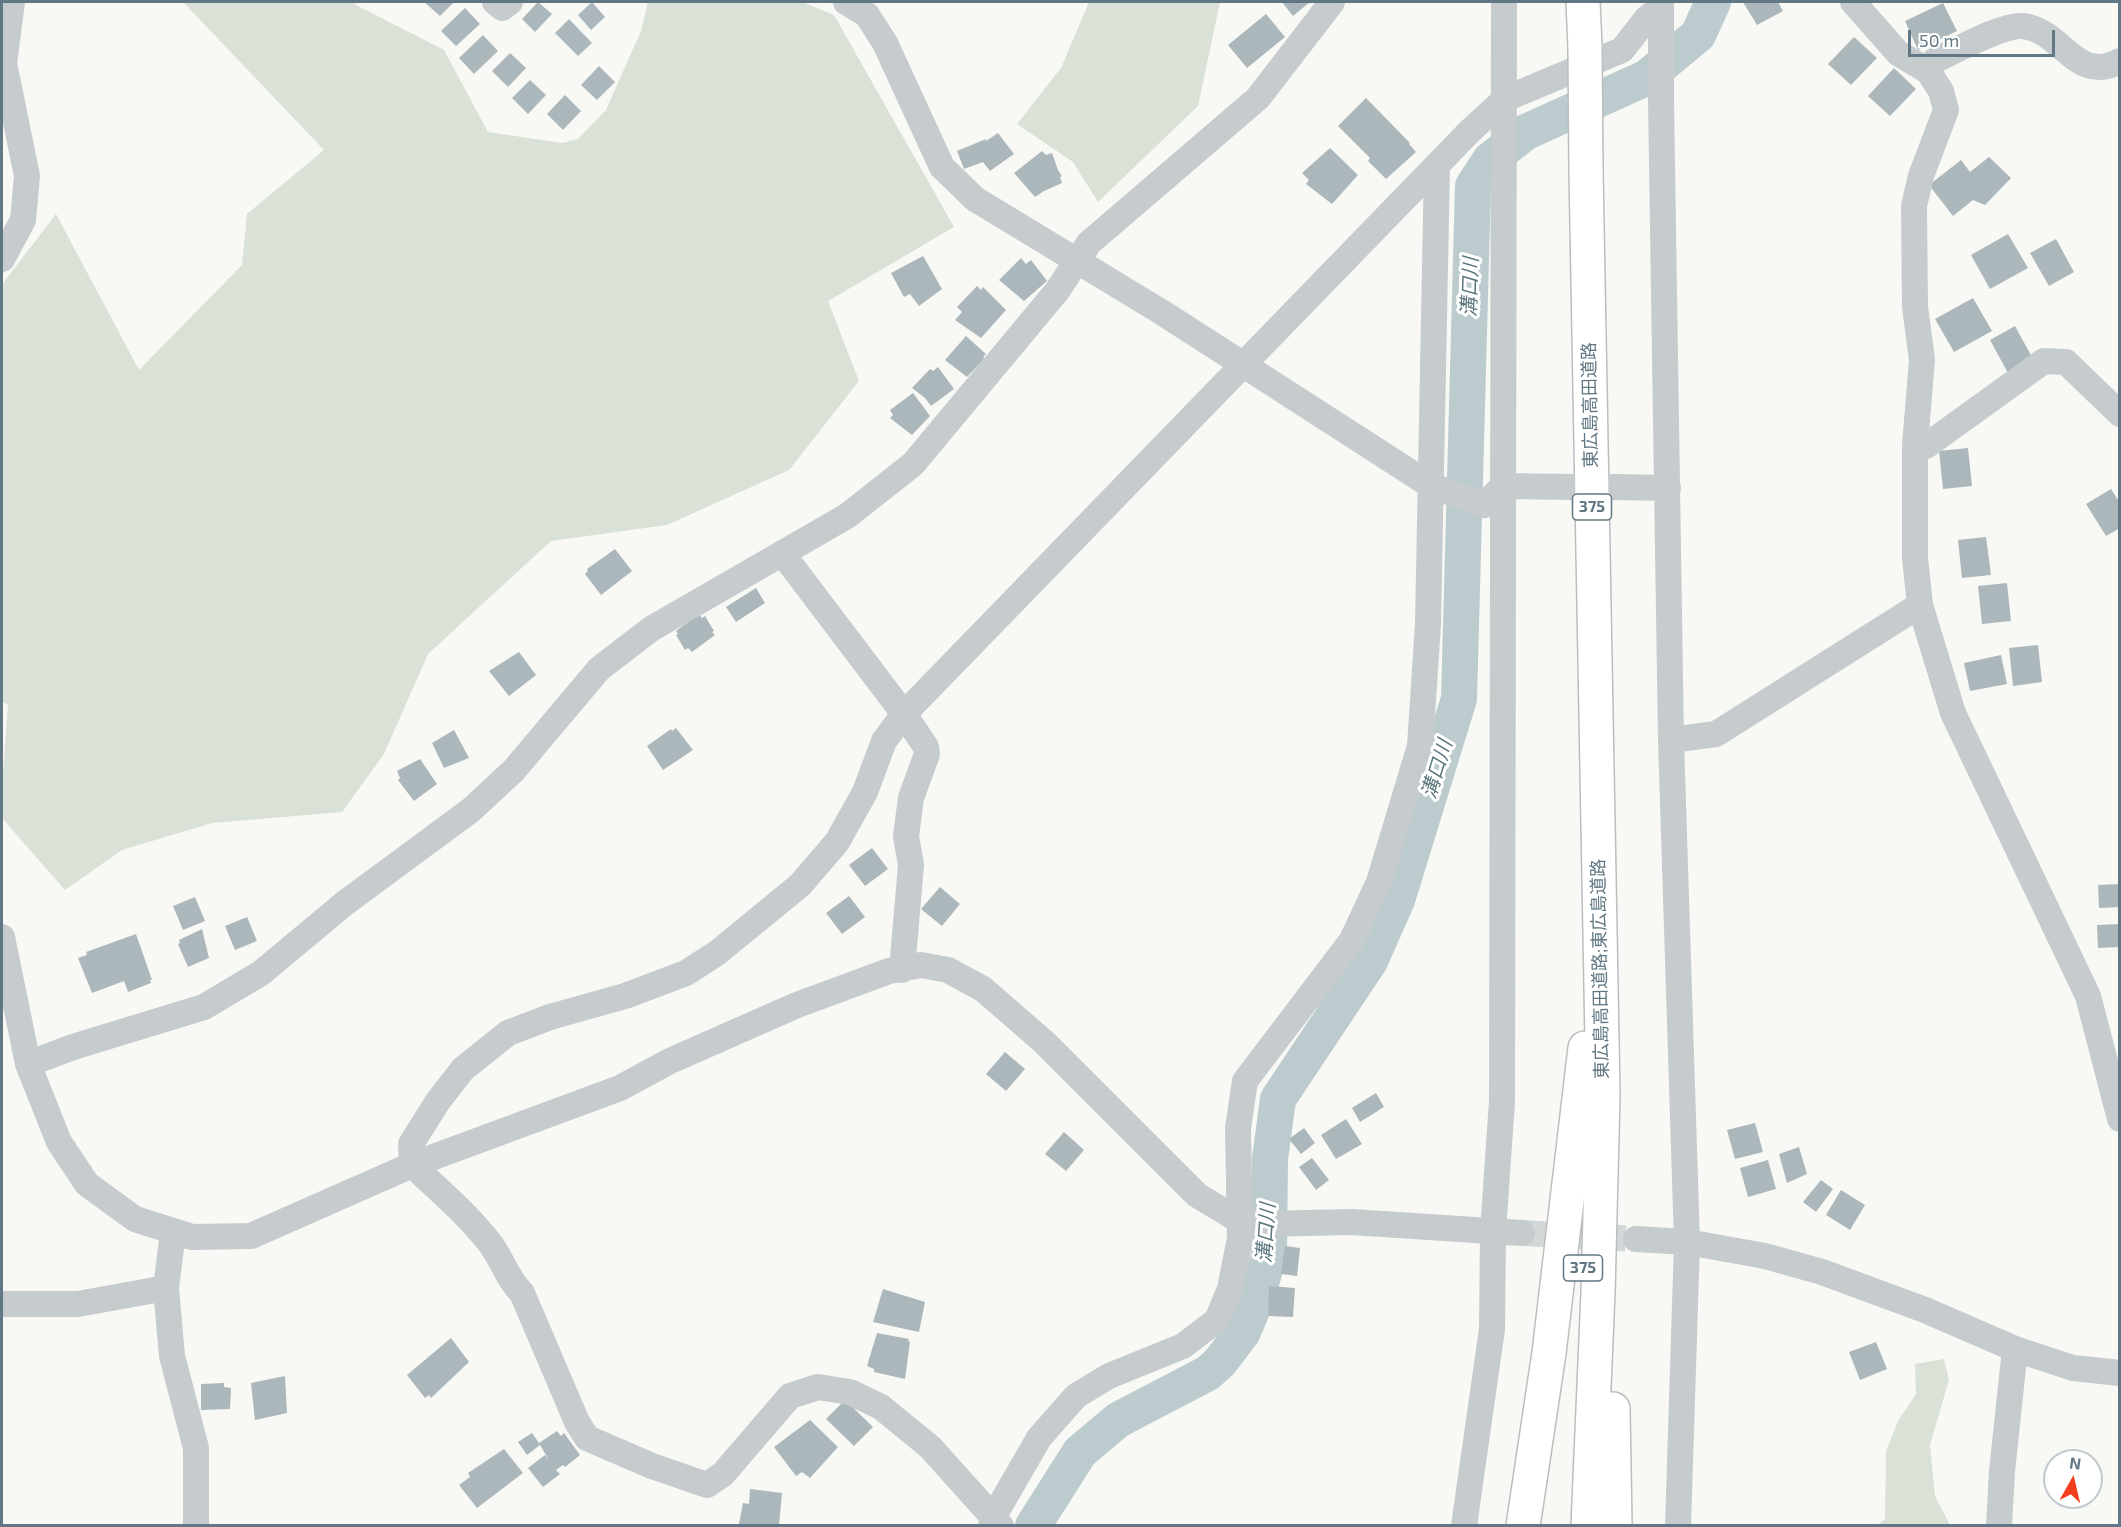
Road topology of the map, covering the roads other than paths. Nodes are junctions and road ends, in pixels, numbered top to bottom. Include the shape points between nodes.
1 (12, 2) edge
2 (495, 2) edge
3 (510, 2) edge
4 (846, 2) edge
5 (1332, 2) edge
6 (1504, 2) edge
7 (1583, 2) edge
8 (1853, 2) edge
9 (1661, 5) edge
10 (2120, 61) edge
11 (1928, 71) junction
12 (1505, 99) junction
13 (1437, 165) junction
14 (2, 259) edge
15 (1077, 261) junction
16 (1244, 365) junction
17 (2120, 414) edge
18 (1915, 445) junction
19 (1430, 485) junction
20 (1503, 486) junction
21 (1573, 487) dead end
22 (1612, 487) dead end
23 (1668, 488) junction
24 (782, 553) junction
25 (1920, 605) junction
26 (904, 714) junction
27 (1671, 740) junction
28 (1598, 844) junction
29 (2, 937) edge
30 (902, 970) junction
31 (1589, 1010) junction
32 (28, 1064) junction
33 (1603, 1095) junction
34 (2120, 1119) edge
35 (412, 1165) junction
36 (1240, 1221) junction
37 (173, 1232) junction
38 (1493, 1232) junction
39 (1522, 1233) tunnel mouth
40 (1636, 1239) tunnel mouth
41 (1687, 1242) junction
42 (166, 1288) junction
43 (2, 1304) edge
44 (2015, 1349) junction
45 (2120, 1373) edge
46 (995, 1522) edge
47 (196, 1526) edge
48 (1464, 1526) edge
49 (1523, 1526) edge
50 (1570, 1526) edge
51 (1588, 1526) edge
52 (1615, 1526) edge
53 (1678, 1526) edge
54 (1999, 1526) edge

1 - 14 street via 4,63 27,176 23,220
2 - 3 street via 502,8
4 - 15 street via 867,15 885,44 942,167 975,199
5 - 15 street via 1258,98 1089,243
6 - 12 street
7 - 28 highway, 東広島高田道路 / 375, bridge
8 - 11 street via 1898,53
9 - 12 street via 1622,50
9 - 23 street
10 - 11 street via 2097,68 2083,65 2044,32 2024,26 2009,27 1934,61
11 - 18 street via 1941,91 1946,110 1914,206 1915,307 1922,360
12 - 13 street
12 - 20 street
13 - 16 street
13 - 19 street
15 - 16 street
15 - 24 street via 1057,291 913,464 847,516
16 - 19 street
16 - 26 street
17 - 18 street via 2066,362 2044,361 1926,446
18 - 25 street via 1915,558
19 - 20 street via 1484,505
19 - 36 street via 1428,624 1420,746 1379,882 1352,940 1245,1081 1238,1128
20 - 21 street
20 - 38 street via 1502,1101
22 - 23 street
23 - 27 street
24 - 26 street
24 - 32 street via 651,629 599,669 514,770 471,810 345,903 261,972 204,1007
25 - 27 street via 1716,734
25 - 34 street via 1953,713 2088,996
26 - 30 street via 927,754 911,798 906,837 911,865
26 - 35 street via 884,741 865,792 837,842 800,885 717,953 686,973 508,1033 463,1070 438,1101 411,1144
27 - 41 street
28 - 31 highway, 東広島高田道路;東広島道路 / 375
28 - 33 highway, 東広島高田道路;東広島道路 / 375
29 - 32 street
30 - 35 street via 889,971 797,1005 670,1061 620,1088
30 - 36 street via 921,965 948,970 983,988 1044,1042 1197,1195
31 - 49 highway via 1549,1353
31 - 50 highway, 東広島高田道路;東広島道路 / 375 via 1586,1212
32 - 37 street via 58,1142 87,1184 135,1219
33 - 51 highway, 東広島高田道路;東広島道路 / 375
33 - 52 highway
35 - 37 street via 251,1236 192,1237
35 - 46 street via 490,1243 522,1293 576,1422 587,1438 707,1485 723,1474 790,1396 818,1387 850,1392 881,1407 930,1447
36 - 38 street via 1351,1222
36 - 46 street via 1230,1289 1217,1320 1183,1346 1109,1376 1076,1396 1039,1438
37 - 42 street
38 - 39 street
38 - 48 street via 1492,1329
40 - 41 street
41 - 44 street via 1765,1256 1822,1272
41 - 53 street
42 - 43 street via 78,1304
42 - 47 street via 172,1356 196,1448
44 - 45 street via 2073,1368
44 - 54 street

